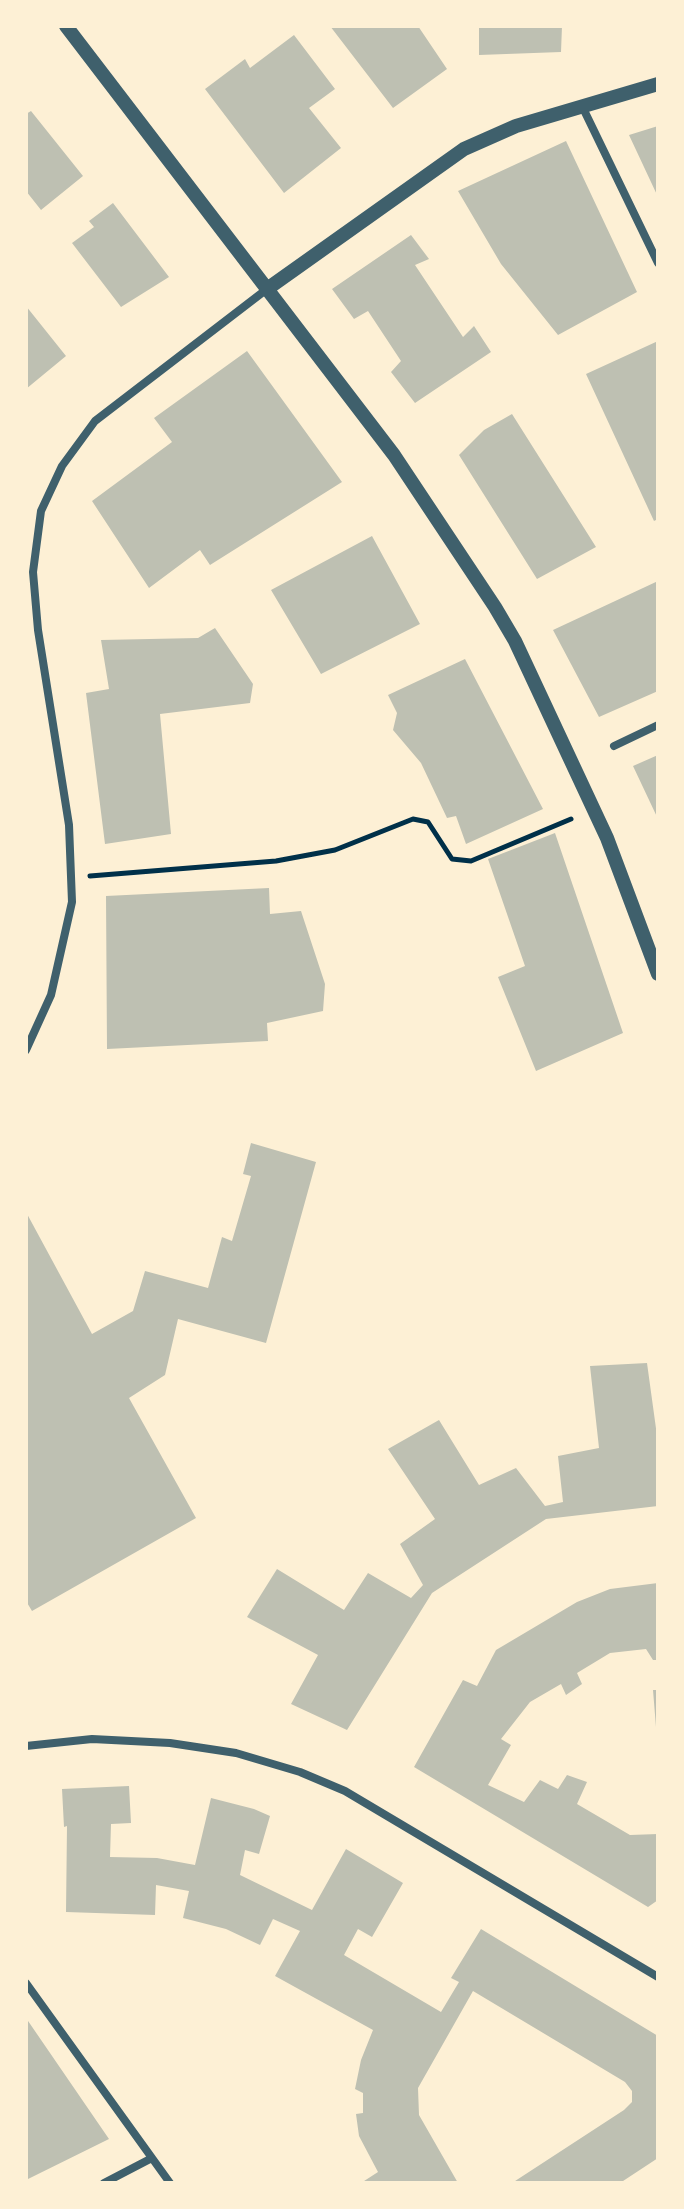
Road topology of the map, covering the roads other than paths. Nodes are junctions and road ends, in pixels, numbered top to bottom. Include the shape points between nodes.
1 (66, 26) edge
2 (658, 84) edge
3 (581, 105) junction
4 (658, 263) edge
5 (267, 289) junction
6 (658, 725) edge
7 (614, 746) dead end
8 (658, 974) edge
9 (26, 1050) edge
10 (26, 1746) edge
11 (658, 1977) edge
12 (26, 1983) edge
13 (152, 2158) junction
14 (104, 2183) edge
15 (170, 2183) edge

1 - 5 street
2 - 3 street
3 - 4 street
3 - 5 street via 464,149
5 - 8 street via 394,455 495,607 594,809
5 - 9 street via 95,421 62,466 41,511 33,557 35,601 68,814 72,902 57,974
6 - 7 street
10 - 11 street via 92,1739 159,1741 236,1753 300,1772 345,1791
12 - 13 street
13 - 14 street
13 - 15 street

